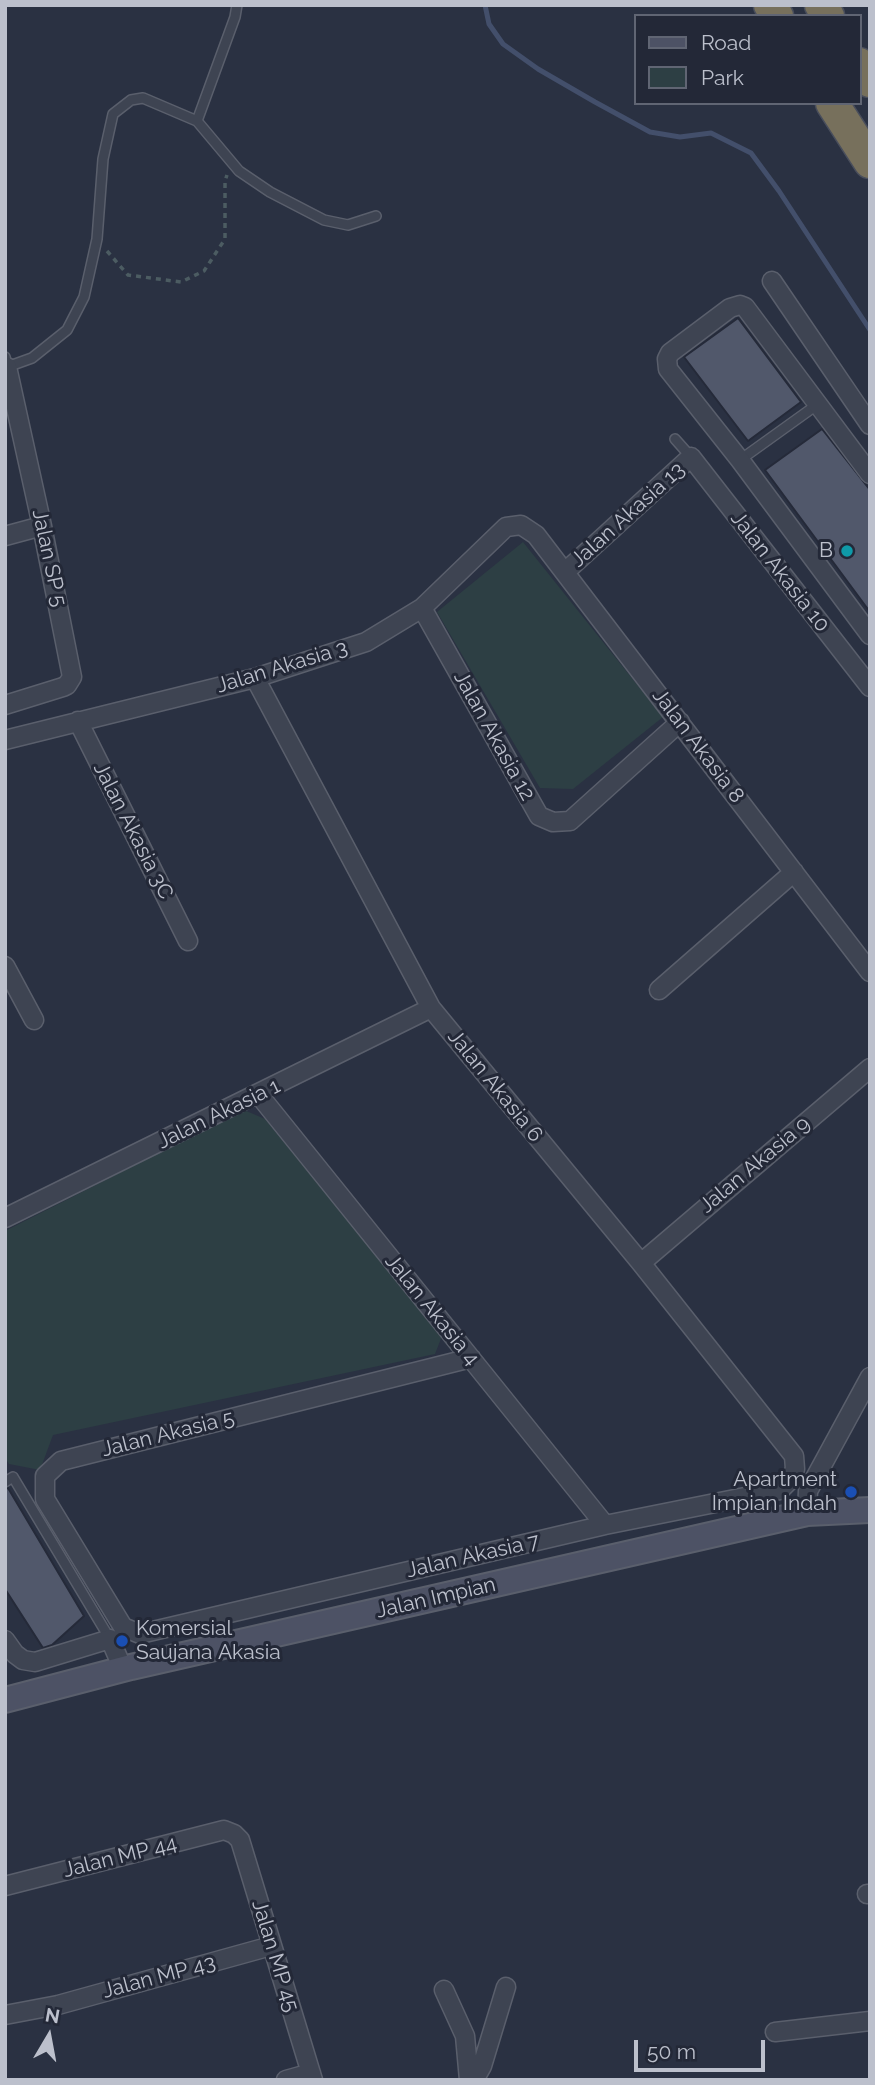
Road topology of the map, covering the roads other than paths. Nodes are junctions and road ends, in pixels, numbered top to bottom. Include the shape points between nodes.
1 (237, 5) edge
2 (833, 105) edge
3 (197, 121) junction
4 (870, 162) edge
5 (376, 216) dead end
6 (772, 281) dead end
7 (6, 364) edge
8 (849, 395) junction
9 (818, 404) junction
10 (870, 425) edge
11 (675, 439) dead end
12 (691, 457) junction
13 (740, 460) junction
14 (870, 474) edge
15 (521, 525) joint
16 (42, 526) junction
17 (5, 536) edge
18 (565, 572) junction
19 (422, 608) junction
20 (870, 635) edge
21 (255, 678) junction
22 (870, 687) edge
23 (5, 705) edge
24 (78, 721) junction
25 (680, 722) junction
26 (5, 740) edge
27 (794, 872) junction
28 (188, 941) dead end
29 (5, 966) edge
30 (870, 972) edge
31 (659, 990) dead end
32 (431, 1008) junction
33 (34, 1020) dead end
34 (870, 1068) edge
35 (259, 1095) junction
36 (5, 1217) edge
37 (641, 1263) junction
38 (471, 1358) junction
39 (870, 1377) edge
40 (794, 1456) joint
41 (5, 1482) edge
42 (870, 1510) edge
43 (807, 1513) junction
44 (605, 1525) junction
45 (130, 1631) joint
46 (110, 1639) junction
47 (5, 1640) edge
48 (123, 1669) junction
49 (5, 1700) edge
50 (234, 1834) joint
51 (5, 1886) edge
52 (271, 1946) junction
53 (506, 1987) dead end
54 (444, 1990) dead end
55 (5, 2015) edge
56 (870, 2021) edge
57 (775, 2032) dead end
58 (312, 2076) edge
59 (286, 2080) edge
60 (472, 2080) edge

1 - 3 lane
2 - 4 highway
3 - 5 lane via 239,171 270,192 324,220 348,225
3 - 7 lane via 143,98 131,100 113,114 103,159 97,239 84,297 67,330 32,358
6 - 8 street
7 - 16 street, Jalan SP 5
8 - 9 street
8 - 10 street
9 - 13 lane
9 - 13 street via 749,310 740,305 730,308 667,359 668,369
9 - 14 street
11 - 12 lane
12 - 18 street, Jalan Akasia 13
12 - 22 street, Jalan Akasia 10
13 - 20 street
15 - 18 street, Jalan Akasia 8 via 536,534
15 - 19 street, Jalan Akasia 3 via 506,527
16 - 17 street
16 - 23 street, Jalan SP 5 via 72,677 67,685
18 - 25 street, Jalan Akasia 8
19 - 21 street, Jalan Akasia 3 via 366,642
19 - 25 street, Jalan Akasia 12 via 539,816 553,822 570,821
21 - 24 street, Jalan Akasia 3
21 - 32 street, Jalan Akasia 6
24 - 26 street, Jalan Akasia 3
24 - 28 street, Jalan Akasia 3C
25 - 27 street, Jalan Akasia 8
27 - 30 street, Jalan Akasia 8
27 - 31 street
29 - 33 street
32 - 35 street, Jalan Akasia 1
32 - 37 street, Jalan Akasia 6
34 - 37 street, Jalan Akasia 9
35 - 36 street, Jalan Akasia 1
35 - 38 street, Jalan Akasia 4
37 - 40 street, Jalan Akasia 6
38 - 44 street, Jalan Akasia 4
38 - 45 street, Jalan Akasia 5 via 61,1461 45,1476 45,1499 123,1627
39 - 43 street via 808,1492
40 - 44 street, Jalan Akasia 7 via 795,1469 780,1490
41 - 46 lane via 13,1477
42 - 43 street, Jalan Impian
43 - 48 street, Jalan Impian
44 - 45 street, Jalan Akasia 7 via 140,1634
46 - 47 street via 35,1662 23,1661
46 - 48 street
48 - 49 street, Jalan Impian
50 - 51 street, Jalan MP 44 via 224,1830
50 - 52 street, Jalan MP 45 via 240,1840
52 - 55 street, Jalan MP 43 via 58,2005
52 - 58 street, Jalan MP 45
53 - 60 street via 482,2066
54 - 60 street via 465,2036
56 - 57 street
58 - 59 street

